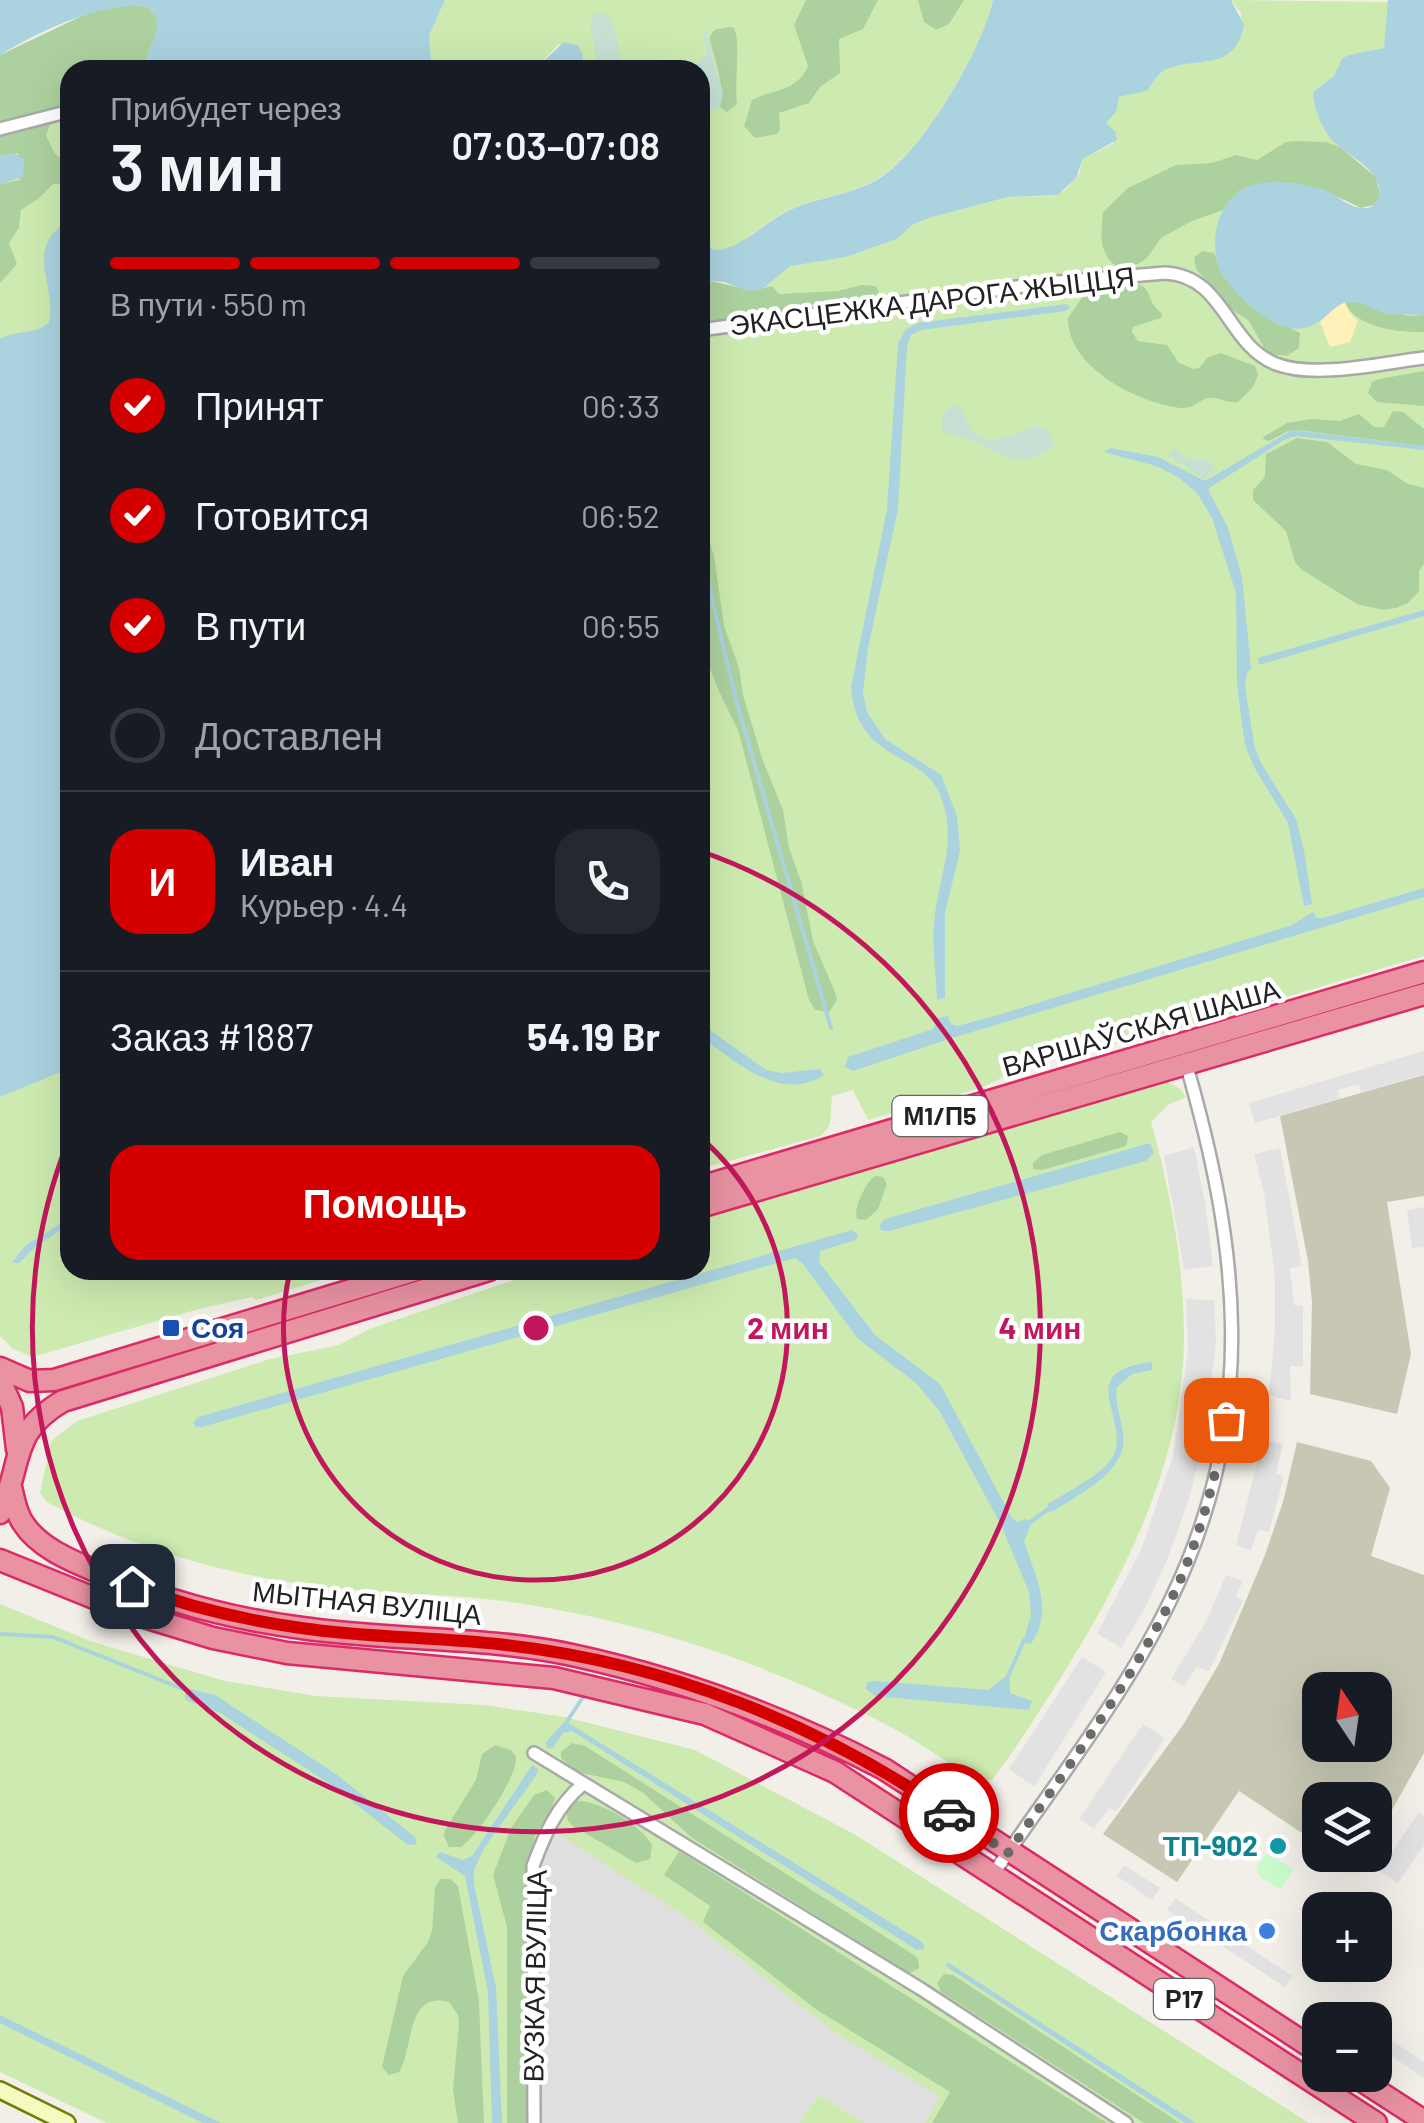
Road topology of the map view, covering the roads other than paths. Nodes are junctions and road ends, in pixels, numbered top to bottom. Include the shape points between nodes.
1 (60, 114) edge
2 (0, 129) edge
3 (710, 329) edge
4 (1424, 358) edge
5 (1424, 972) edge
6 (1424, 994) edge
7 (1184, 1054) junction
8 (710, 1184) edge
9 (710, 1205) edge
10 (384, 1280) edge
11 (457, 1280) edge
12 (0, 1368) edge
13 (0, 1380) edge
14 (17, 1461) junction
15 (11, 1487) junction
16 (0, 1514) edge
17 (0, 1560) edge
18 (534, 1754) dead end
19 (582, 1784) junction
20 (1008, 1853) junction
21 (994, 1874) junction
22 (1302, 2042) edge
23 (0, 2090) edge
24 (1380, 2092) edge
25 (1424, 2120) edge
26 (67, 2123) edge
27 (534, 2123) edge
28 (1126, 2123) edge
29 (1376, 2123) edge

1 - 2 street
3 - 4 street, ЭКАСЦЕЖКА ДАРОГА ЖЫЦЦЯ via 1046,282 1164,273 1201,284 1252,349 1277,364 1326,369
5 - 7 highway, ВАРШАЎСКАЯ ШАША / М1/П5
6 - 7 highway, ВАРШАЎСКАЯ ШАША / М1/П5
7 - 8 highway, ВАРШАЎСКАЯ ШАША / М1/П5
7 - 9 highway, ВАРШАЎСКАЯ ШАША / М1/П5
7 - 20 street via 1213,1166 1232,1294 1231,1384 1218,1460 1170,1602
10 - 12 highway via 54,1380 30,1380
11 - 14 highway via 63,1402 38,1415
13 - 14 highway via 12,1407
14 - 15 highway
15 - 16 highway
15 - 20 highway, МЫТНАЯ ВУЛІЦА / Р17 via 22,1522 42,1543 155,1594 302,1628 568,1654 688,1684 812,1732 884,1769
17 - 21 highway, МЫТНАЯ ВУЛІЦА / Р17 via 212,1638 287,1653 554,1678 706,1714 835,1772
18 - 19 street
19 - 27 street, ВУЗКАЯ ВУЛІЦА via 548,1826 534,1866
19 - 28 street via 921,1989
20 - 21 street
20 - 22 highway, МЫТНАЯ ВУЛІЦА / Р17
21 - 29 highway, МЫТНАЯ ВУЛІЦА / Р17
23 - 26 main road
24 - 25 highway

